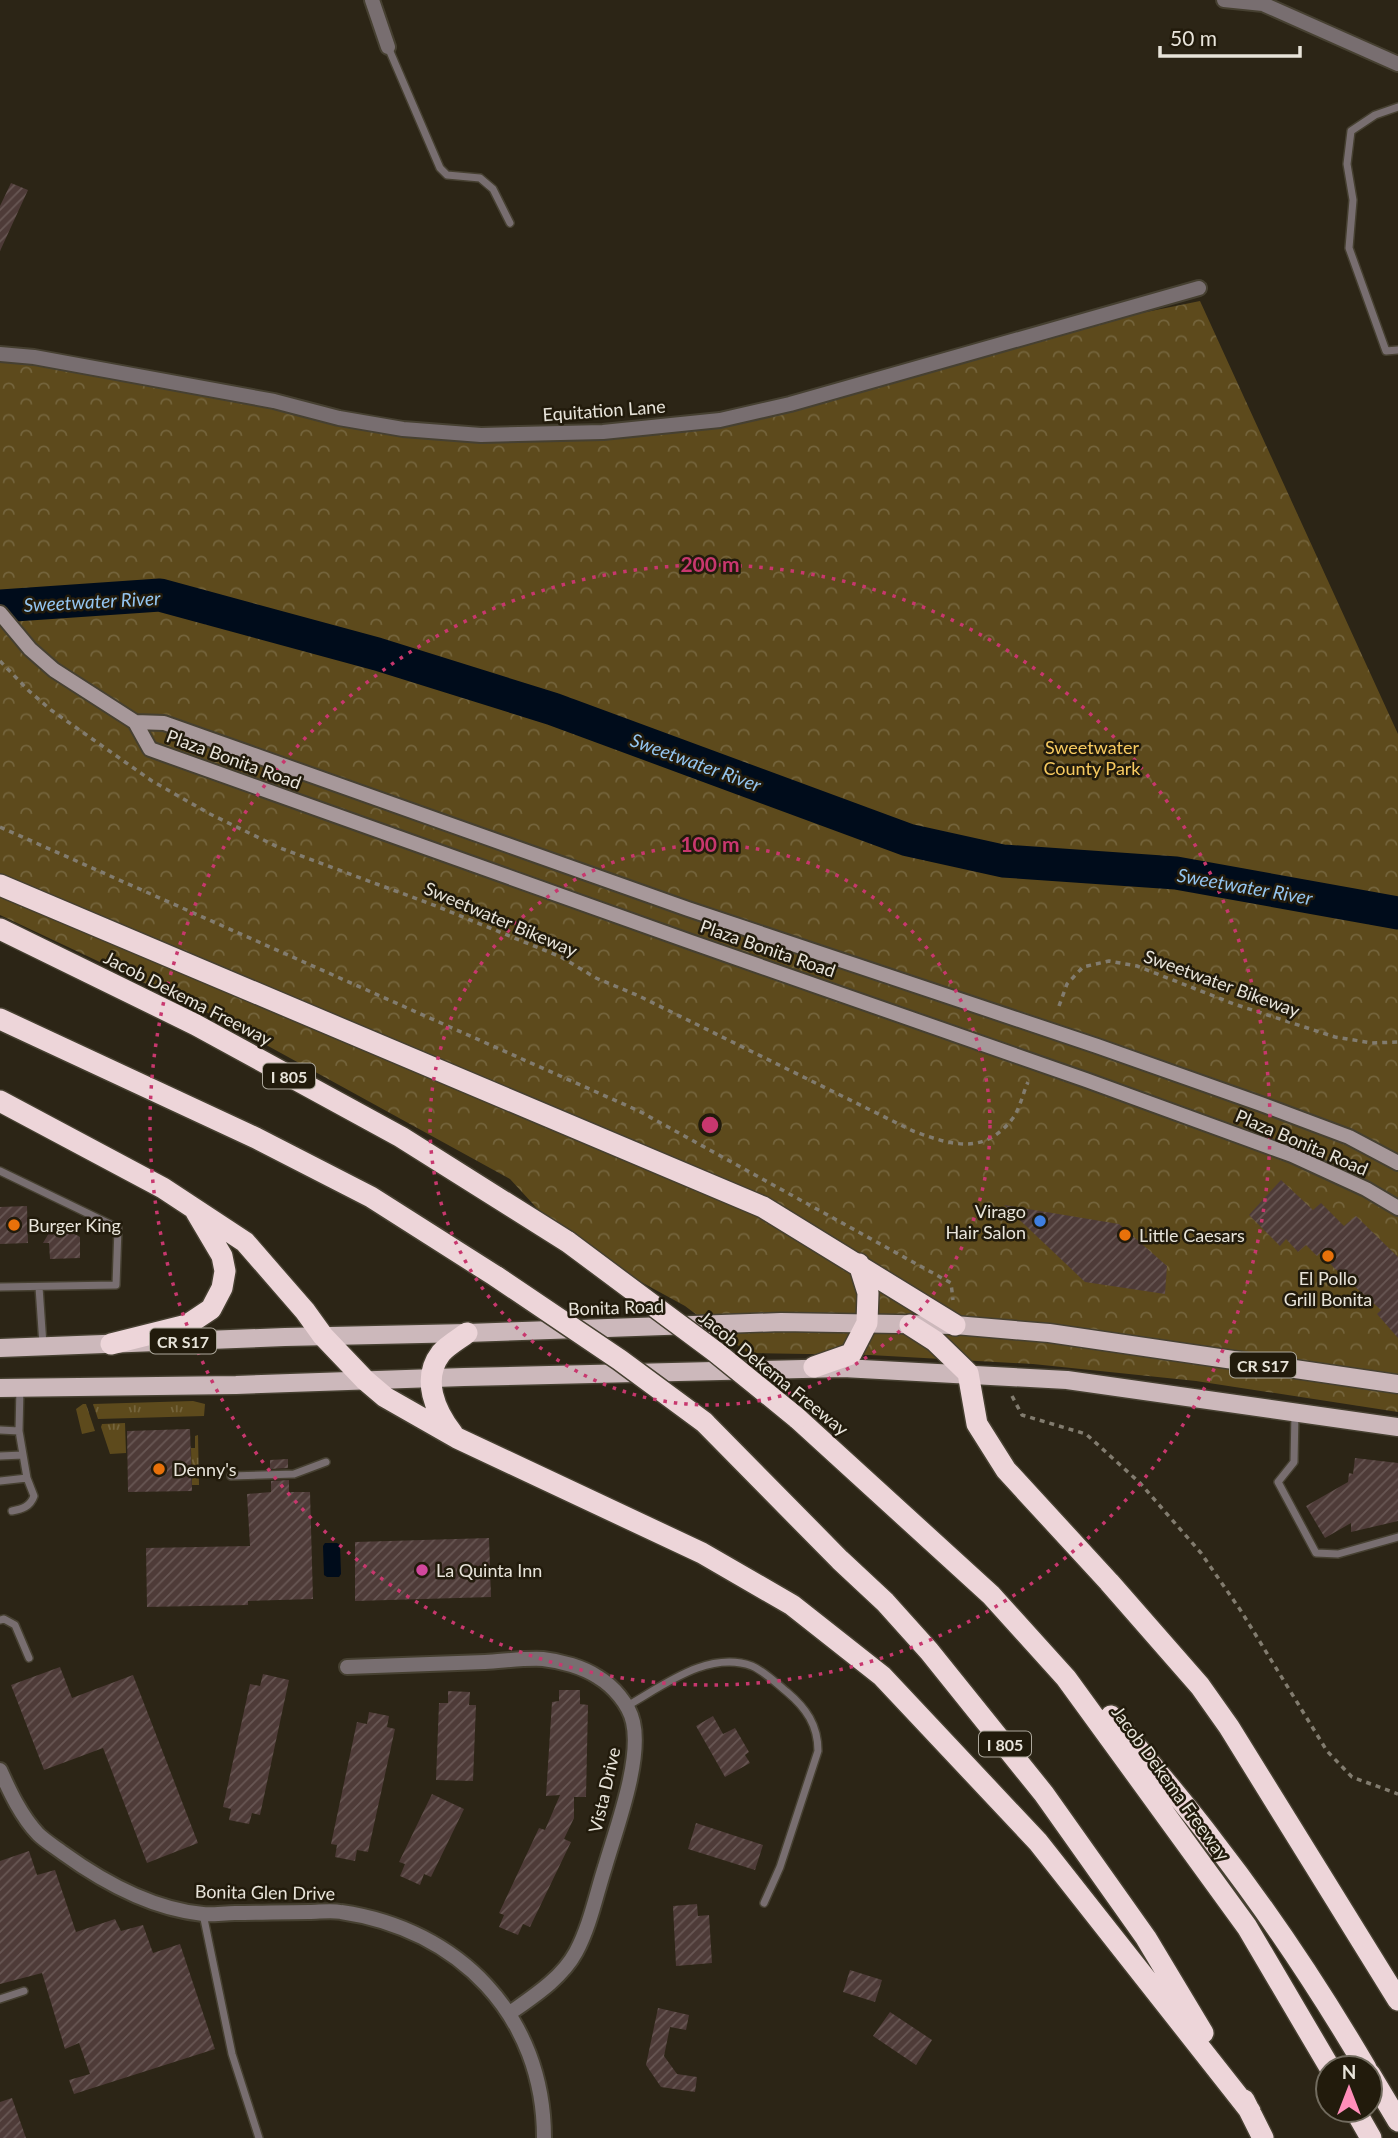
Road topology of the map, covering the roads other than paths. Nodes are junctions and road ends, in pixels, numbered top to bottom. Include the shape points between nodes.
1 (372, 0) edge
2 (1224, 0) edge
3 (388, 47) joint
4 (1398, 64) edge
5 (1398, 107) edge
6 (510, 223) dead end
7 (1199, 288) dead end
8 (1398, 351) edge
9 (0, 354) edge
10 (0, 613) edge
11 (135, 722) junction
12 (0, 885) edge
13 (0, 929) edge
14 (0, 1019) edge
15 (0, 1101) edge
16 (1398, 1164) edge
17 (0, 1171) edge
18 (193, 1207) junction
19 (1398, 1208) edge
20 (859, 1265) junction
21 (0, 1287) edge
22 (39, 1287) junction
23 (867, 1324) junction
24 (910, 1325) junction
25 (955, 1325) junction
26 (467, 1333) junction
27 (323, 1336) junction
28 (111, 1344) junction
29 (43, 1346) junction
30 (0, 1348) edge
31 (814, 1367) junction
32 (968, 1373) junction
33 (430, 1377) junction
34 (365, 1380) junction
35 (1398, 1384) edge
36 (20, 1387) junction
37 (0, 1388) edge
38 (1295, 1412) junction
39 (1398, 1427) edge
40 (0, 1430) edge
41 (19, 1431) junction
42 (457, 1438) junction
43 (23, 1455) junction
44 (0, 1456) edge
45 (326, 1462) dead end
46 (231, 1476) dead end
47 (27, 1478) junction
48 (0, 1481) edge
49 (12, 1511) dead end
50 (1398, 1537) edge
51 (0, 1620) edge
52 (29, 1658) dead end
53 (347, 1667) dead end
54 (1066, 1678) junction
55 (627, 1706) junction
56 (0, 1770) edge
57 (764, 1903) dead end
58 (202, 1914) junction
59 (24, 1991) dead end
60 (0, 1999) edge
61 (1398, 2000) edge
62 (510, 2013) junction
63 (1322, 2054) edge
64 (1358, 2054) edge
65 (1384, 2098) edge
66 (1250, 2110) junction
67 (1398, 2121) edge
68 (259, 2138) edge
69 (544, 2138) edge
70 (1263, 2138) edge

1 - 3 street
2 - 4 street via 1263,4
3 - 6 lane via 440,168 447,175 480,178 493,189
5 - 8 lane via 1351,131 1347,164 1353,200 1349,248 1386,351
7 - 9 street, Equitation Lane via 790,404 720,420 603,432 481,435 403,429 274,401
10 - 11 main road, Plaza Bonita Road via 54,670
11 - 16 main road, Plaza Bonita Road via 164,723 688,909 1097,1046 1349,1137
11 - 19 main road, Plaza Bonita Road via 150,749 1292,1155
12 - 20 highway via 763,1207
13 - 54 highway, Jacob Dekema Freeway / I 805, bridge via 196,1025 401,1137 568,1242 797,1418 990,1595
14 - 66 highway, I 805, bridge via 371,1197 620,1360 704,1422 885,1602 1044,1794 1146,1938
15 - 18 highway
17 - 22 lane via 118,1228 116,1285
18 - 27 highway via 245,1242
18 - 28 highway via 222,1256 225,1271 211,1309 187,1325
20 - 23 highway via 868,1293
20 - 25 highway
21 - 22 lane
22 - 29 lane
23 - 24 main road, Bonita Road / CR S17
23 - 26 main road, Bonita Road / CR S17 via 781,1322
23 - 31 highway via 851,1354
24 - 25 main road, Bonita Road / CR S17
24 - 32 highway via 935,1341
25 - 35 main road, Bonita Road / CR S17 via 1049,1333
26 - 27 main road, Bonita Road / CR S17
26 - 33 highway via 443,1351
27 - 28 main road, Bonita Road / CR S17
27 - 34 highway
28 - 29 main road, Bonita Road / CR S17
29 - 30 main road, Bonita Road / CR S17
31 - 32 main road, CR S17
31 - 33 main road, CR S17
32 - 38 main road, CR S17 via 1067,1380
32 - 61 highway via 977,1424 1006,1470 1199,1686
33 - 34 main road, CR S17
33 - 42 highway via 437,1408
34 - 36 main road, CR S17
34 - 42 highway via 385,1397
36 - 37 main road, CR S17
36 - 41 lane
38 - 39 main road, CR S17
38 - 50 lane via 1294,1462 1278,1482 1316,1553 1338,1554
40 - 41 lane
41 - 43 lane
42 - 66 highway via 702,1553 792,1605 882,1676 1038,1842
43 - 44 lane
43 - 47 lane
45 - 46 lane via 294,1474
47 - 48 lane
47 - 49 lane via 34,1496 31,1503
51 - 52 lane via 15,1625
53 - 55 street via 543,1659 599,1677
54 - 63 highway, Jacob Dekema Freeway / I 805 via 1247,1927
54 - 64 highway via 1111,1716 1212,1839
55 - 57 lane via 711,1663 732,1662 753,1667 773,1680 809,1715 818,1751
55 - 62 street, Vista Drive via 635,1733 632,1766 589,1922 575,1954 559,1974
56 - 58 street, Bonita Glen Drive via 38,1835 92,1874 148,1901
58 - 62 street, Bonita Glen Drive via 338,1911 381,1919 436,1943 463,1962
58 - 68 lane via 232,2054
59 - 60 lane
62 - 69 street via 524,2037 539,2084
65 - 67 highway
66 - 70 highway, I 805

